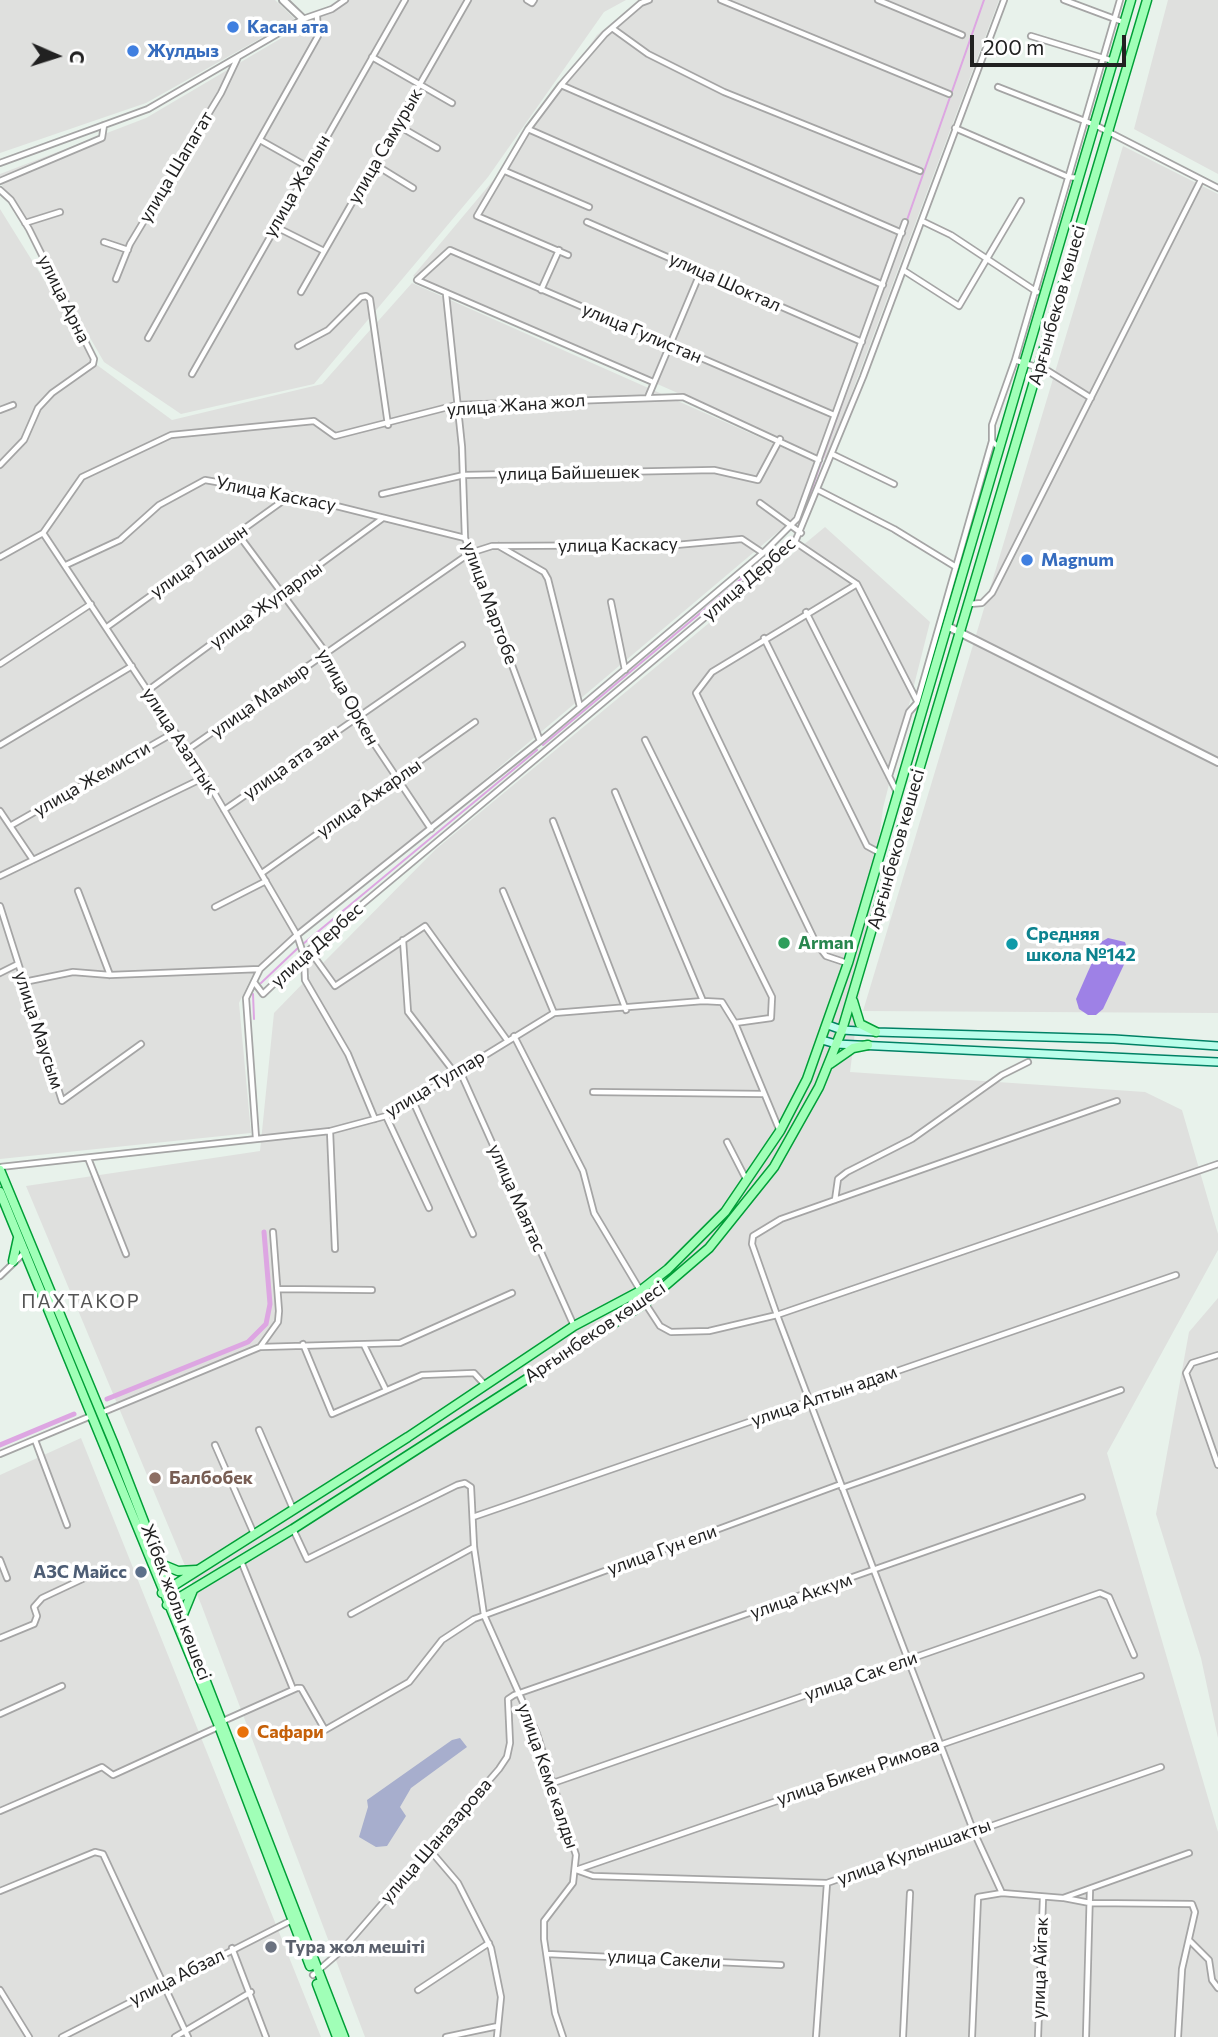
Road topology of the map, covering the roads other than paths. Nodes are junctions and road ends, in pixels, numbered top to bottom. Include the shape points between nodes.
1 (283, 0) edge
2 (345, 0) edge
3 (405, 0) edge
4 (468, 0) edge
5 (649, 0) edge
6 (721, 0) edge
7 (878, 0) edge
8 (1004, 0) edge
9 (1063, 0) edge
10 (1120, 0) edge
11 (1131, 0) edge
12 (1147, 0) edge
13 (317, 15) junction
14 (303, 19) junction
15 (1115, 19) junction
16 (1124, 22) junction
17 (612, 28) junction
18 (962, 35) dead end
19 (1031, 36) dead end
20 (238, 57) junction
21 (372, 57) junction
22 (1104, 59) junction
23 (1114, 62) junction
24 (420, 85) junction
25 (561, 85) junction
26 (998, 87) dead end
27 (949, 94) dead end
28 (452, 103) dead end
29 (1086, 121) junction
30 (104, 125) junction
31 (397, 125) junction
32 (1095, 125) junction
33 (955, 128) junction
34 (528, 129) junction
35 (1108, 132) junction
36 (260, 140) junction
37 (437, 148) dead end
38 (0, 163) edge
39 (374, 164) junction
40 (308, 167) junction
41 (505, 171) junction
42 (920, 171) dead end
43 (1068, 177) junction
44 (1080, 178) junction
45 (1201, 180) junction
46 (0, 181) edge
47 (412, 188) dead end
48 (1218, 188) edge
49 (0, 190) edge
50 (1021, 201) dead end
51 (589, 207) dead end
52 (60, 212) dead end
53 (922, 221) junction
54 (587, 222) dead end
55 (905, 222) dead end
56 (25, 223) junction
57 (274, 226) junction
58 (902, 233) junction
59 (104, 242) dead end
60 (128, 250) junction
61 (559, 250) junction
62 (324, 251) junction
63 (568, 255) dead end
64 (987, 259) junction
65 (903, 270) junction
66 (702, 271) junction
67 (116, 279) dead end
68 (883, 285) junction
69 (541, 290) junction
70 (1036, 291) junction
71 (301, 292) dead end
72 (446, 293) junction
73 (1046, 294) junction
74 (148, 338) dead end
75 (862, 342) junction
76 (298, 346) dead end
77 (671, 346) junction
78 (1015, 360) junction
79 (1025, 363) junction
80 (1038, 368) junction
81 (192, 374) dead end
82 (653, 382) junction
83 (648, 397) junction
84 (1091, 398) junction
85 (13, 405) dead end
86 (456, 405) junction
87 (0, 410) edge
88 (834, 415) junction
89 (388, 425) junction
90 (780, 439) junction
91 (992, 441) junction
92 (1000, 449) junction
93 (832, 454) junction
94 (819, 460) junction
95 (0, 465) edge
96 (464, 475) junction
97 (894, 484) dead end
98 (818, 490) junction
99 (382, 494) dead end
100 (292, 495) junction
101 (760, 503) dead end
102 (384, 517) junction
103 (792, 526) junction
104 (43, 533) junction
105 (801, 533) junction
106 (238, 534) junction
107 (466, 538) junction
108 (796, 542) junction
109 (499, 546) junction
110 (470, 553) junction
111 (763, 553) junction
112 (0, 557) edge
113 (66, 565) junction
114 (956, 567) junction
115 (857, 584) junction
116 (282, 593) junction
117 (611, 602) dead end
118 (91, 604) junction
119 (968, 604) junction
120 (807, 612) junction
121 (947, 626) junction
122 (107, 627) junction
123 (960, 632) junction
124 (764, 638) junction
125 (462, 645) dead end
126 (327, 654) junction
127 (0, 664) edge
128 (132, 666) junction
129 (625, 670) junction
130 (147, 691) junction
131 (580, 706) junction
132 (920, 706) junction
133 (936, 714) junction
134 (357, 718) junction
135 (475, 722) dead end
136 (175, 732) junction
137 (645, 740) dead end
138 (540, 741) junction
139 (0, 745) edge
140 (187, 750) junction
141 (1218, 762) edge
142 (889, 776) junction
143 (205, 777) junction
144 (396, 779) junction
145 (615, 792) dead end
146 (897, 793) junction
147 (224, 810) junction
148 (0, 811) edge
149 (553, 821) dead end
150 (10, 826) junction
151 (431, 829) junction
152 (880, 853) junction
153 (33, 860) junction
154 (261, 873) junction
155 (0, 876) edge
156 (267, 881) junction
157 (78, 891) dead end
158 (503, 891) dead end
159 (0, 906) edge
160 (215, 906) dead end
161 (297, 935) junction
162 (404, 940) junction
163 (310, 951) junction
164 (304, 956) junction
165 (848, 963) junction
166 (18, 964) junction
167 (260, 969) junction
168 (0, 973) edge
169 (110, 975) junction
170 (24, 982) junction
171 (254, 982) junction
172 (853, 997) junction
173 (703, 1001) junction
174 (626, 1010) junction
175 (554, 1013) junction
176 (735, 1023) junction
177 (828, 1025) junction
178 (842, 1031) junction
179 (876, 1032) junction
180 (514, 1035) junction
181 (507, 1040) junction
182 (822, 1040) junction
183 (141, 1044) dead end
184 (836, 1045) junction
185 (868, 1045) junction
186 (1218, 1046) edge
187 (1028, 1062) dead end
188 (1218, 1062) edge
189 (828, 1065) junction
190 (457, 1071) junction
191 (593, 1092) dead end
192 (764, 1094) junction
193 (412, 1099) junction
194 (1117, 1101) dead end
195 (386, 1116) junction
196 (375, 1119) junction
197 (330, 1131) junction
198 (780, 1131) junction
199 (256, 1138) junction
200 (727, 1142) dead end
201 (88, 1158) junction
202 (1218, 1164) edge
203 (0, 1168) edge
204 (747, 1182) junction
205 (1, 1199) edge
206 (835, 1199) junction
207 (429, 1208) dead end
208 (273, 1232) dead end
209 (473, 1234) dead end
210 (18, 1235) junction
211 (29, 1249) junction
212 (335, 1249) dead end
213 (126, 1254) dead end
214 (13, 1261) junction
215 (1176, 1275) dead end
216 (0, 1276) edge
217 (278, 1289) junction
218 (372, 1290) dead end
219 (640, 1290) junction
220 (512, 1293) dead end
221 (645, 1303) junction
222 (777, 1315) junction
223 (575, 1326) junction
224 (303, 1344) junction
225 (364, 1345) junction
226 (260, 1347) junction
227 (1218, 1355) edge
228 (485, 1386) junction
229 (386, 1390) junction
230 (1121, 1390) dead end
231 (810, 1402) junction
232 (95, 1415) junction
233 (259, 1430) dead end
234 (408, 1437) junction
235 (35, 1440) junction
236 (215, 1445) dead end
237 (415, 1449) junction
238 (0, 1454) edge
239 (1218, 1465) edge
240 (841, 1486) junction
241 (1082, 1497) dead end
242 (294, 1511) junction
243 (472, 1517) junction
244 (67, 1525) dead end
245 (293, 1529) junction
246 (254, 1535) junction
247 (474, 1547) junction
248 (0, 1560) edge
249 (242, 1561) junction
250 (161, 1564) junction
251 (106, 1569) dead end
252 (199, 1570) junction
253 (876, 1570) junction
254 (7, 1578) dead end
255 (194, 1589) junction
256 (166, 1591) junction
257 (171, 1603) junction
258 (351, 1614) dead end
259 (484, 1615) junction
260 (182, 1617) junction
261 (0, 1638) edge
262 (1134, 1655) dead end
263 (909, 1659) junction
264 (1141, 1676) dead end
265 (62, 1686) dead end
266 (293, 1689) junction
267 (520, 1695) junction
268 (0, 1714) edge
269 (221, 1724) junction
270 (940, 1743) junction
271 (1161, 1767) dead end
272 (552, 1783) junction
273 (0, 1811) edge
274 (973, 1830) junction
275 (429, 1849) junction
276 (1189, 1853) dead end
277 (576, 1871) junction
278 (827, 1883) junction
279 (1090, 1889) junction
280 (0, 1892) edge
281 (910, 1893) dead end
282 (1002, 1893) junction
283 (1043, 1898) junction
284 (1063, 1898) junction
285 (1090, 1903) junction
286 (293, 1919) junction
287 (1189, 1940) junction
288 (489, 1943) junction
289 (232, 1948) junction
290 (547, 1954) junction
291 (781, 1965) dead end
292 (316, 1973) junction
293 (1215, 1980) edge
294 (161, 1984) junction
295 (1218, 1989) edge
296 (0, 1990) edge
297 (418, 1990) dead end
298 (251, 1992) junction
299 (498, 2026) junction
300 (187, 2034) edge
301 (66, 2036) edge
302 (29, 2037) edge
303 (174, 2037) edge
304 (266, 2037) edge
305 (337, 2037) edge
306 (344, 2037) edge
307 (446, 2037) edge
308 (497, 2037) edge
309 (563, 2037) edge
310 (816, 2037) edge
311 (903, 2037) edge
312 (972, 2037) edge
313 (1038, 2037) edge
314 (1086, 2037) edge
315 (1178, 2037) edge

1 - 14 street
2 - 13 street
3 - 21 street, улица Жалын
4 - 24 street, улица Самурык
5 - 17 street
6 - 27 street
7 - 18 street
8 - 33 street, улица Дербес
9 - 15 street
10 - 15 street
11 - 16 main road, Арғынбеков көшесі
12 - 35 main road, Арғынбеков көшесі
13 - 14 street
13 - 36 street via 318,36
14 - 20 street
15 - 16 street
15 - 22 street
16 - 23 main road, Арғынбеков көшесі
17 - 25 street
17 - 42 street via 648,54 724,92
19 - 22 street
20 - 30 street via 148,109
20 - 60 street, улица Шапагат
21 - 24 street
21 - 40 street, улица Жалын
22 - 23 street
22 - 29 street
23 - 32 main road, Арғынбеков көшесі
24 - 28 street
24 - 31 street, улица Самурык
25 - 34 street
25 - 58 street
26 - 29 street
29 - 32 street
29 - 43 street
30 - 38 street
30 - 46 street via 102,138
31 - 37 street
31 - 39 street, улица Самурык
32 - 35 street
32 - 44 main road, Арғынбеков көшесі
33 - 43 street
33 - 53 street, улица Дербес
34 - 41 street
34 - 68 street
35 - 45 street
35 - 80 main road, Арғынбеков көшесі
36 - 40 street
36 - 74 street
39 - 47 street
39 - 62 street, улица Самурык
40 - 57 street, улица Жалын
41 - 51 street
41 - 61 street via 478,216
43 - 44 street
43 - 70 street
44 - 73 main road, Арғынбеков көшесі
45 - 48 street
45 - 84 street
49 - 56 street, улица Арна
50 - 64 street
52 - 56 street
53 - 64 street
53 - 65 street, улица Дербес
54 - 66 street, улица Шоктал
55 - 58 street, улица Дербес
56 - 95 street, улица Арна via 94,359 38,408 23,440
57 - 62 street
57 - 81 street, улица Жалын
58 - 68 street, улица Дербес
59 - 60 street
60 - 67 street, улица Шапагат
61 - 63 street
61 - 69 street
62 - 71 street, улица Самурык
64 - 65 street via 959,306
64 - 70 street
65 - 93 street, улица Дербес
66 - 75 street, улица Шоктал
66 - 77 street
68 - 75 street, улица Дербес
69 - 72 street, улица Гулистан via 450,250 417,280
69 - 77 street, улица Гулистан
70 - 73 street
70 - 78 street
72 - 82 street
72 - 86 street, улица Мартобе
73 - 79 main road, Арғынбеков көшесі
75 - 88 street, улица Дербес
76 - 89 street via 328,330 361,297 370,299
77 - 82 street
77 - 88 street, улица Гулистан
78 - 79 street
78 - 91 street via 992,425
79 - 80 street
79 - 92 main road, Арғынбеков көшесі
80 - 84 street
80 - 119 main road, Арғынбеков көшесі
82 - 83 street
83 - 86 street, улица Жана жол
83 - 90 street, улица Жана жол via 683,397
84 - 119 street via 992,593 982,603
85 - 87 street
86 - 89 street, улица Жана жол
86 - 96 street, улица Мартобе
88 - 94 street, улица Дербес
89 - 104 street, улица Жана жол via 335,436 314,421 171,435 82,477
90 - 94 street, улица Жана жол
90 - 96 street, улица Байшешек via 758,481 714,470
91 - 92 street
91 - 114 street
92 - 121 main road, Арғынбеков көшесі
93 - 97 street
93 - 98 street, улица Дербес
94 - 103 street, улица Дербес
96 - 99 street, улица Байшешек
96 - 107 street, улица Мартобе
98 - 105 street, улица Дербес
98 - 114 street
100 - 102 street, Улица Каскасу
100 - 106 street, улица Лашын
100 - 113 street, Улица Каскасу via 205,480 159,505 120,540
101 - 103 street
102 - 107 street, Улица Каскасу
102 - 116 street, улица Жупарлы
103 - 105 street
103 - 111 street, улица Дербес
104 - 112 street, улица Жана жол
104 - 113 street, улица Азаттык
105 - 108 street, улица Дербес
106 - 116 street, улица Оркен
106 - 122 street, улица Лашын
107 - 110 street, улица Мартобе
108 - 115 street
108 - 163 street, улица Дербес
109 - 110 street, улица Каскасу
109 - 111 street, улица Каскасу via 676,545 742,539
109 - 131 street via 544,572 548,579
110 - 126 street, улица Мамыр
110 - 138 street, улица Мартобе
111 - 129 street, улица Дербес
113 - 118 street, улица Азаттык
114 - 132 street
115 - 120 street
115 - 132 street
116 - 126 street, улица Оркен
116 - 130 street, улица Жупарлы
117 - 129 street
118 - 122 street, улица Азаттык
118 - 127 street
119 - 123 main road, Арғынбеков көшесі
120 - 124 street
120 - 142 street
121 - 123 street
121 - 132 main road, Арғынбеков көшесі
122 - 128 street, улица Азаттык
123 - 133 main road, Арғынбеков көшесі
123 - 141 street
124 - 152 street via 867,846
124 - 165 street via 712,672 698,686 697,699 816,943 826,956
125 - 134 street, улица ата зан
126 - 134 street, улица Оркен
126 - 140 street, улица Мамыр
128 - 130 street, улица Азаттык
128 - 139 street
129 - 131 street, улица Дербес
130 - 136 street, улица Азаттык
131 - 138 street, улица Дербес
132 - 133 street
132 - 142 street via 909,712
132 - 146 main road, Арғынбеков көшесі
133 - 172 main road, Арғынбеков көшесі
134 - 144 street, улица Оркен
134 - 147 street, улица ата зан
135 - 144 street, улица Ажарлы
136 - 140 street, улица Азаттык
136 - 150 street, улица Жемисти
137 - 176 street via 772,997 771,1018
138 - 151 street, улица Дербес
140 - 143 street, улица Азаттык
142 - 146 street
143 - 147 street, улица Азаттык
143 - 153 street
144 - 151 street, улица Оркен
144 - 154 street, улица Ажарлы
145 - 173 street
146 - 152 main road, Арғынбеков көшесі
147 - 154 street, улица Азаттык
148 - 150 street
149 - 174 street
150 - 153 street
151 - 161 street, улица Дербес
152 - 165 main road, Арғынбеков көшесі
153 - 155 street
154 - 156 street, улица Азаттык
156 - 160 street
156 - 161 street, улица Азаттык
157 - 169 street
158 - 175 street
159 - 166 street, улица Маусым
161 - 164 street, улица Азаттык
161 - 167 street, улица Дербес
162 - 163 street via 335,986
162 - 181 street via 425,926
162 - 190 street, улица Маятас via 408,1012
163 - 164 street, улица Дербес
164 - 171 street, улица Дербес via 263,994
164 - 196 street, улица Азаттык via 305,980 348,1054
165 - 177 main road, Арғынбеков көшесі
166 - 168 street
166 - 170 street, улица Маусым
167 - 169 street, улица Дербес
167 - 171 street
169 - 170 street, улица Дербес via 73,972
170 - 183 street, улица Маусым via 62,1101
171 - 199 street via 246,998
172 - 178 main road, Арғынбеков көшесі
172 - 179 main road via 860,1024
173 - 174 street, улица Тулпар
173 - 176 street via 722,1002
174 - 175 street, улица Тулпар
175 - 180 street, улица Тулпар
176 - 192 street
177 - 178 main road
177 - 182 main road, Арғынбеков көшесі
178 - 179 main road
178 - 184 main road, Арғынбеков көшесі
179 - 186 main road
180 - 181 street, улица Тулпар
180 - 219 street via 583,1171 594,1213
181 - 190 street, улица Тулпар
182 - 184 main road
182 - 198 main road, Арғынбеков көшесі
184 - 185 main road
184 - 189 main road, Арғынбеков көшесі
185 - 188 main road
185 - 189 main road via 852,1048
187 - 206 street via 1002,1075 912,1139 847,1172 834,1188
189 - 221 main road, Арғынбеков көшесі via 774,1167 742,1210 709,1248
190 - 193 street, улица Тулпар
190 - 223 street, улица Маятас
191 - 192 street
192 - 198 street
193 - 195 street, улица Тулпар
193 - 209 street
194 - 206 street
195 - 196 street, улица Тулпар
195 - 207 street
196 - 197 street, улица Тулпар
197 - 199 street, улица Тулпар
197 - 212 street
198 - 204 main road, Арғынбеков көшесі
199 - 201 street, улица Тулпар
200 - 204 street
201 - 203 street, улица Тулпар
201 - 213 street
202 - 222 street
203 - 211 main road, Жібек жолы көшесі
204 - 219 main road, Арғынбеков көшесі via 700,1238
205 - 210 main road, Жібек жолы көшесі
206 - 222 street via 752,1236
208 - 217 street
210 - 211 main road, Жібек жолы көшесі
210 - 214 main road
211 - 214 street
211 - 232 main road, Жібек жолы көшесі
214 - 216 street
215 - 231 street, улица Алтын адам
217 - 218 street
217 - 226 street via 278,1322
219 - 223 main road, Арғынбеков көшесі
220 - 225 street via 411,1340
221 - 222 street via 660,1326 671,1332 709,1331
221 - 237 main road, Арғынбеков көшесі
222 - 231 street
223 - 228 main road, Арғынбеков көшесі
224 - 225 street
224 - 226 street
224 - 229 street via 332,1413
225 - 229 street
226 - 232 street
227 - 239 street via 1192,1363 1186,1373
228 - 229 street via 474,1373 422,1375
228 - 234 main road, Арғынбеков көшесі
230 - 240 street, улица Гун ели
231 - 240 street
231 - 243 street, улица Алтын адам
232 - 235 street
232 - 250 main road, Жібек жолы көшесі
232 - 256 main road, Жібек жолы көшесі
233 - 242 street
234 - 237 main road
234 - 242 main road, Арғынбеков көшесі
235 - 238 street
235 - 244 street
236 - 246 street
237 - 245 main road, Арғынбеков көшесі
240 - 253 street
240 - 259 street, улица Гун ели
241 - 253 street, улица Аккум
242 - 246 main road, Арғынбеков көшесі
243 - 245 street, улица Кеме калды via 471,1487 465,1483 307,1559
243 - 247 street, улица Кеме калды
245 - 249 main road, Арғынбеков көшесі
246 - 252 main road, Арғынбеков көшесі
247 - 258 street
247 - 259 street, улица Кеме калды
248 - 254 street
249 - 255 main road, Арғынбеков көшесі
249 - 266 street
250 - 252 main road via 178,1571
250 - 256 main road, Жібек жолы көшесі
251 - 261 street via 42,1598 34,1607 34,1624
252 - 256 main road, Арғынбеков көшесі
253 - 263 street
253 - 267 street, улица Аккум
255 - 257 main road, Арғынбеков көшесі
255 - 260 main road
256 - 257 main road, Жібек жолы көшесі
257 - 260 main road, Жібек жолы көшесі
257 - 269 main road, Жібек жолы көшесі
259 - 266 street, улица Гун ели via 442,1640 409,1682 325,1730 301,1688
259 - 267 street, улица Кеме калды
260 - 269 main road, Жібек жолы көшесі
262 - 263 street, улица Сак ели via 1109,1597 1100,1593
263 - 270 street
263 - 272 street, улица Сак ели
264 - 270 street, улица Бикен Римова
265 - 268 street
266 - 269 street
267 - 272 street, улица Кеме калды
267 - 275 street, улица Шаназарова via 508,1699 511,1729 507,1757
269 - 273 street via 113,1774 102,1767
269 - 286 main road, Жібек жолы көшесі
269 - 292 main road, Жібек жолы көшесі
270 - 274 street
270 - 277 street, улица Бикен Римова
271 - 274 street, улица Кулыншакты
272 - 277 street, улица Кеме калды via 576,1855
274 - 278 street, улица Кулыншакты
274 - 282 street
275 - 288 street via 458,1883
275 - 292 street, улица Шаназарова via 342,1950
276 - 279 street
277 - 278 street, улица Кулыншакты via 593,1876
277 - 290 street, улица Кеме калды via 564,1898 544,1921
278 - 310 street
279 - 284 street
279 - 285 street
280 - 294 street via 95,1852 103,1854
281 - 311 street
282 - 283 street
282 - 312 street via 978,1897
283 - 284 street
283 - 313 street, улица Айгак
284 - 285 street
285 - 287 street via 1192,1904 1195,1912
285 - 314 street
286 - 289 street, улица Абзал
286 - 292 main road, Жібек жолы көшесі
287 - 293 street via 1209,1960
287 - 315 street via 1182,1969
288 - 297 street
288 - 299 street via 500,1997
289 - 294 street, улица Абзал
289 - 298 street
290 - 291 street, улица Сакели
290 - 309 street, улица Кеме калды
292 - 305 main road, Жібек жолы көшесі
292 - 306 main road, Жібек жолы көшесі
293 - 295 street
294 - 300 street
294 - 301 street, улица Абзал
296 - 302 street
298 - 300 street
298 - 304 street
299 - 307 street
299 - 308 street
300 - 303 street

